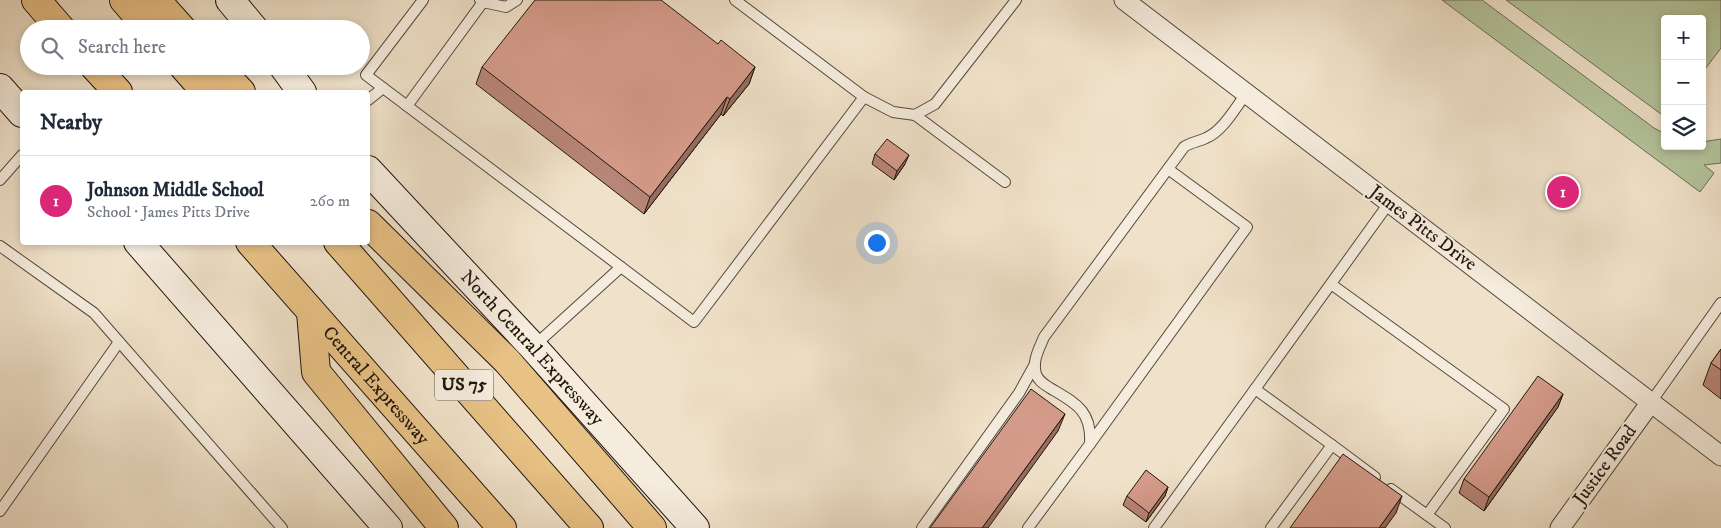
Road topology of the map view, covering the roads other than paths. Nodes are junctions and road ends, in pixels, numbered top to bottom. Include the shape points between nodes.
1 (36, 0) edge
2 (124, 0) edge
3 (156, 0) edge
4 (230, 0) edge
5 (423, 0) edge
6 (517, 0) edge
7 (735, 0) edge
8 (1016, 0) edge
9 (1124, 0) edge
10 (482, 1) edge
11 (53, 20) edge
12 (141, 20) edge
13 (174, 20) edge
14 (247, 20) edge
15 (370, 70) edge
16 (102, 75) edge
17 (191, 75) edge
18 (225, 75) edge
19 (290, 75) edge
20 (366, 75) edge
21 (0, 88) edge
22 (383, 88) junction
23 (116, 90) edge
24 (204, 90) edge
25 (239, 90) edge
26 (301, 90) edge
27 (1246, 94) junction
28 (864, 97) junction
29 (370, 98) edge
30 (407, 106) junction
31 (20, 111) edge
32 (915, 115) junction
33 (20, 157) edge
34 (1168, 169) junction
35 (370, 172) edge
36 (1, 178) edge
37 (1005, 182) dead end
38 (1389, 203) junction
39 (370, 226) edge
40 (141, 245) edge
41 (253, 245) edge
42 (341, 245) edge
43 (0, 246) edge
44 (621, 267) junction
45 (1330, 284) junction
46 (1721, 303) edge
47 (311, 312) junction
48 (119, 342) junction
49 (533, 346) junction
50 (1035, 363) junction
51 (1255, 389) junction
52 (1651, 402) junction
53 (1090, 444) junction
54 (1332, 445) junction
55 (1721, 456) edge
56 (0, 511) edge
57 (1427, 515) junction
58 (282, 528) edge
59 (388, 528) edge
60 (444, 528) edge
61 (502, 528) edge
62 (589, 528) edge
63 (652, 528) edge
64 (695, 528) edge
65 (922, 528) edge
66 (1028, 528) edge
67 (1154, 528) edge
68 (1271, 528) edge
69 (1444, 528) edge
70 (1560, 528) edge

1 - 11 highway
2 - 12 highway
3 - 13 highway
4 - 14 main road
5 - 15 lane
6 - 10 lane via 506,7
7 - 28 lane
8 - 32 lane via 935,104
9 - 27 street, James Pitts Drive
10 - 30 lane
16 - 23 highway
17 - 24 highway
18 - 25 highway
19 - 26 main road
20 - 22 lane
21 - 31 main road
22 - 29 lane
22 - 30 lane
27 - 34 lane via 1215,133 1184,147
27 - 38 street, James Pitts Drive
28 - 32 lane via 893,112
28 - 44 lane via 694,322
30 - 44 lane
32 - 37 lane
33 - 36 lane
34 - 50 lane via 1044,337
34 - 53 lane via 1247,227
35 - 49 main road, North Central Expressway
38 - 45 lane
38 - 52 street, James Pitts Drive
39 - 63 highway via 507,361
40 - 59 main road
41 - 47 highway, Central Expressway
42 - 62 highway, US 75
43 - 48 lane via 94,312
44 - 49 lane
45 - 51 lane
45 - 57 lane via 1504,409
46 - 52 lane
47 - 60 highway via 316,372
47 - 61 highway, Central Expressway
48 - 56 lane
48 - 58 lane
49 - 64 main road, North Central Expressway
50 - 53 lane via 1040,382 1080,408 1088,420
50 - 65 lane via 1019,393
51 - 54 lane
51 - 67 lane
52 - 55 street, James Pitts Drive
52 - 70 street, Justice Road
53 - 66 lane
54 - 57 lane
54 - 68 lane
57 - 69 lane

